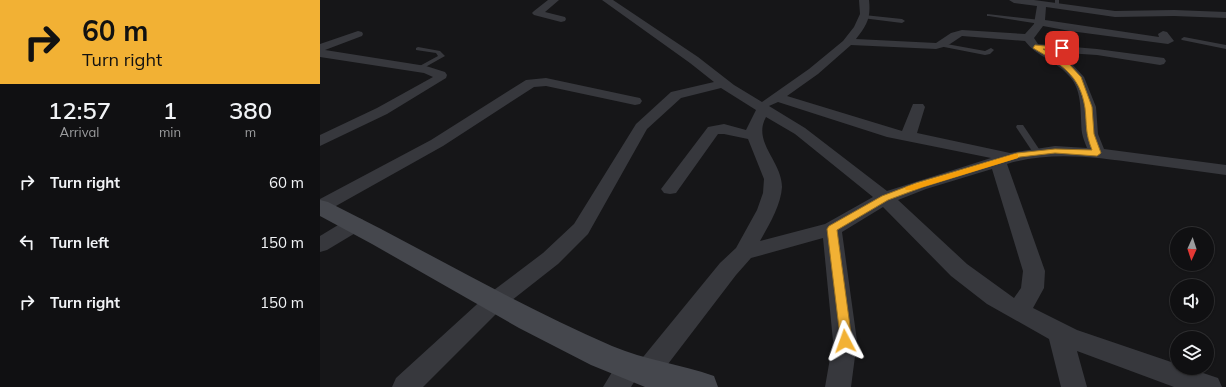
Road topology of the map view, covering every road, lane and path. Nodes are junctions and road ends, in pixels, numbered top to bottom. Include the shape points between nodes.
1 (554, 0) edge
2 (607, 0) edge
3 (864, 0) edge
4 (1014, 0) edge
5 (1031, 1) edge
6 (1057, 3) edge
7 (1143, 3) dead end
8 (1042, 4) junction
9 (1194, 4) dead end
10 (1150, 13) junction
11 (989, 15) dead end
12 (1225, 16) edge
13 (864, 17) junction
14 (561, 19) dead end
15 (902, 21) dead end
16 (1040, 22) junction
17 (1082, 29) junction
18 (358, 34) dead end
19 (1163, 34) dead end
20 (1184, 38) dead end
21 (1121, 41) dead end
22 (848, 42) junction
23 (1032, 42) junction
24 (941, 45) junction
25 (1226, 47) edge
26 (320, 48) edge
27 (418, 49) dead end
28 (991, 50) dead end
29 (1097, 52) junction
30 (320, 53) edge
31 (1128, 56) junction
32 (1160, 61) dead end
33 (418, 69) junction
34 (723, 84) junction
35 (635, 101) dead end
36 (767, 105) junction
37 (918, 107) dead end
38 (1020, 127) dead end
39 (754, 136) junction
40 (908, 136) junction
41 (320, 141) edge
42 (1036, 152) junction
43 (1097, 153) junction
44 (1004, 160) junction
45 (1226, 170) edge
46 (670, 189) dead end
47 (885, 198) junction
48 (320, 207) edge
49 (355, 224) junction
50 (832, 229) junction
51 (320, 245) edge
52 (744, 253) junction
53 (495, 302) junction
54 (1017, 311) junction
55 (1059, 332) junction
56 (630, 376) edge
57 (406, 387) edge
58 (702, 387) edge
59 (838, 387) edge
60 (1074, 387) edge
61 (1209, 387) edge

1 - 14 street via 537,13
2 - 34 street via 694,60
3 - 13 street
4 - 5 street
5 - 8 street
6 - 8 street
6 - 10 street via 1115,14
7 - 10 street
8 - 16 street
9 - 12 street
10 - 12 street
11 - 16 lane
13 - 15 lane
13 - 22 street
16 - 17 street
16 - 23 street
17 - 19 street via 1168,41
17 - 29 street
18 - 26 street
20 - 25 lane
21 - 31 street
22 - 24 street
22 - 36 street
23 - 24 street via 962,33
23 - 29 street
23 - 43 street via 1066,65 1078,77 1088,107 1090,134
24 - 28 lane via 984,53
27 - 33 lane via 438,52 442,56
29 - 31 street
30 - 33 street
31 - 32 street
33 - 41 street via 439,73 440,78 382,111
34 - 36 street
34 - 53 street via 676,95 645,122 581,229 558,253
35 - 48 street via 546,82 531,83 437,143
36 - 39 street via 755,125
36 - 40 street
36 - 47 street
37 - 40 street
38 - 42 lane
39 - 46 street via 724,129 713,130
39 - 52 street via 770,167 773,186 771,196
40 - 44 street
42 - 43 street
42 - 44 street
43 - 45 street
44 - 47 street
44 - 54 street via 1035,281
47 - 50 street
47 - 54 street via 959,270
48 - 49 main road
49 - 51 street
49 - 53 main road
50 - 52 street
50 - 59 street via 845,341
52 - 56 street
53 - 56 main road via 602,356
53 - 57 street
54 - 55 street
55 - 60 street
55 - 61 street via 1114,355
56 - 58 main road

